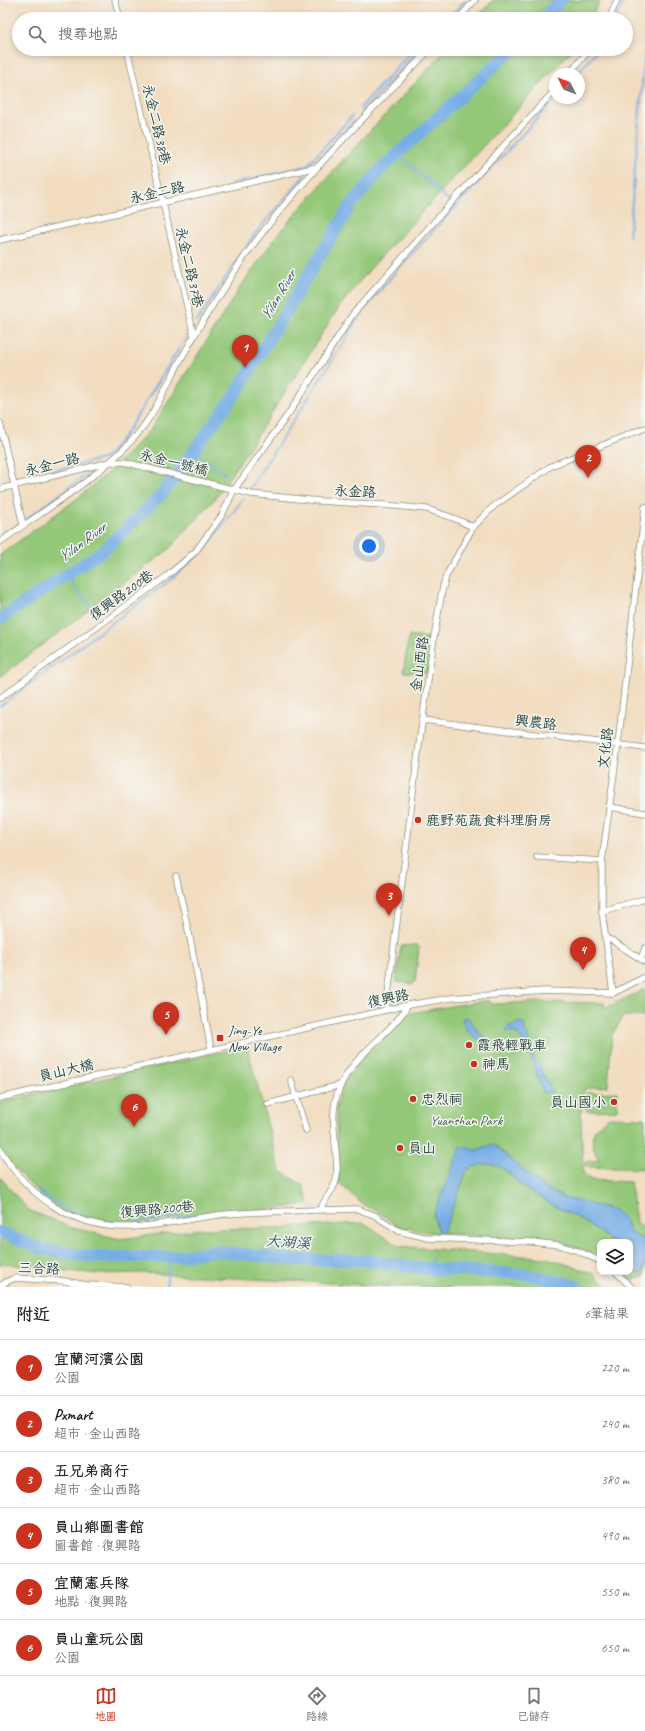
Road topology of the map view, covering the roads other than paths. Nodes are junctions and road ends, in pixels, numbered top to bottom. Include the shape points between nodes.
1 (115, 0) edge
2 (475, 0) edge
3 (617, 0) edge
4 (118, 12) edge
5 (464, 12) edge
6 (611, 12) edge
7 (129, 56) edge
8 (423, 56) edge
9 (584, 56) edge
10 (574, 68) edge
11 (549, 96) edge
12 (318, 167) junction
13 (163, 204) junction
14 (0, 240) edge
15 (194, 336) junction
16 (0, 424) edge
17 (645, 428) edge
18 (110, 462) junction
19 (15, 486) junction
20 (0, 489) edge
21 (234, 490) junction
22 (645, 507) edge
23 (23, 525) junction
24 (473, 527) junction
25 (0, 542) edge
26 (0, 698) edge
27 (423, 720) junction
28 (618, 744) junction
29 (645, 748) edge
30 (610, 807) junction
31 (645, 812) edge
32 (537, 858) dead end
33 (602, 861) junction
34 (176, 876) dead end
35 (645, 899) edge
36 (602, 911) junction
37 (605, 938) junction
38 (645, 948) edge
39 (643, 961) edge
40 (645, 978) edge
41 (613, 992) junction
42 (408, 1005) junction
43 (386, 1010) junction
44 (211, 1049) junction
45 (137, 1066) joint
46 (291, 1080) dead end
47 (340, 1085) junction
48 (296, 1097) junction
49 (0, 1098) edge
50 (268, 1104) dead end
51 (306, 1130) dead end
52 (0, 1150) edge
53 (320, 1210) junction
54 (597, 1260) edge
55 (619, 1275) edge
56 (0, 1286) edge
57 (127, 1287) edge
58 (631, 1287) edge

1 - 4 street
2 - 5 street
3 - 6 street
7 - 13 street, 永金二路38巷
8 - 12 street
9 - 10 street
11 - 21 street, 復興路200巷 via 353,314
12 - 13 street, 永金二路
12 - 15 street via 281,209 250,250
13 - 14 street, 永金二路
13 - 15 street, 永金二路37巷
15 - 18 street via 150,417 136,436
16 - 19 street
17 - 24 street, 金山西路 via 551,466 494,506
18 - 19 street, 永金一路
18 - 21 street, 永金一號橋 via 124,462
18 - 23 street
19 - 20 street, 永金一路
19 - 23 street
21 - 24 street, 永金路 via 312,501 427,509
21 - 26 street, 復興路200巷 via 222,515 195,552 167,576
22 - 28 street, 文化路
23 - 25 street
24 - 27 street, 金山西路 via 446,576 442,591
27 - 28 street, 興農路
27 - 43 street, 金山西路
28 - 29 street, 興農路
28 - 30 street, 文化路
30 - 31 street
30 - 33 street, 文化路
32 - 33 street
33 - 36 street, 文化路
34 - 44 street
35 - 36 street
36 - 37 street, 文化路
37 - 39 street
37 - 41 street, 文化路
38 - 39 street
40 - 41 street, 復興路
41 - 42 street, 復興路 via 545,991 451,998
42 - 43 street, 復興路
42 - 47 street via 401,1018 369,1047
43 - 44 street, 復興路
44 - 45 street, 復興路
45 - 49 street, 員山大橋
46 - 48 street
47 - 48 street
47 - 53 street via 334,1108 337,1176 332,1191
48 - 50 street
48 - 51 street
52 - 53 street, 復興路200巷 via 26,1185 48,1204 67,1214 104,1225 130,1227 228,1214
53 - 54 street, 復興路200巷 via 357,1209 374,1215 399,1231 428,1238 559,1245
55 - 58 street
56 - 57 street, 三合路 via 15,1278

